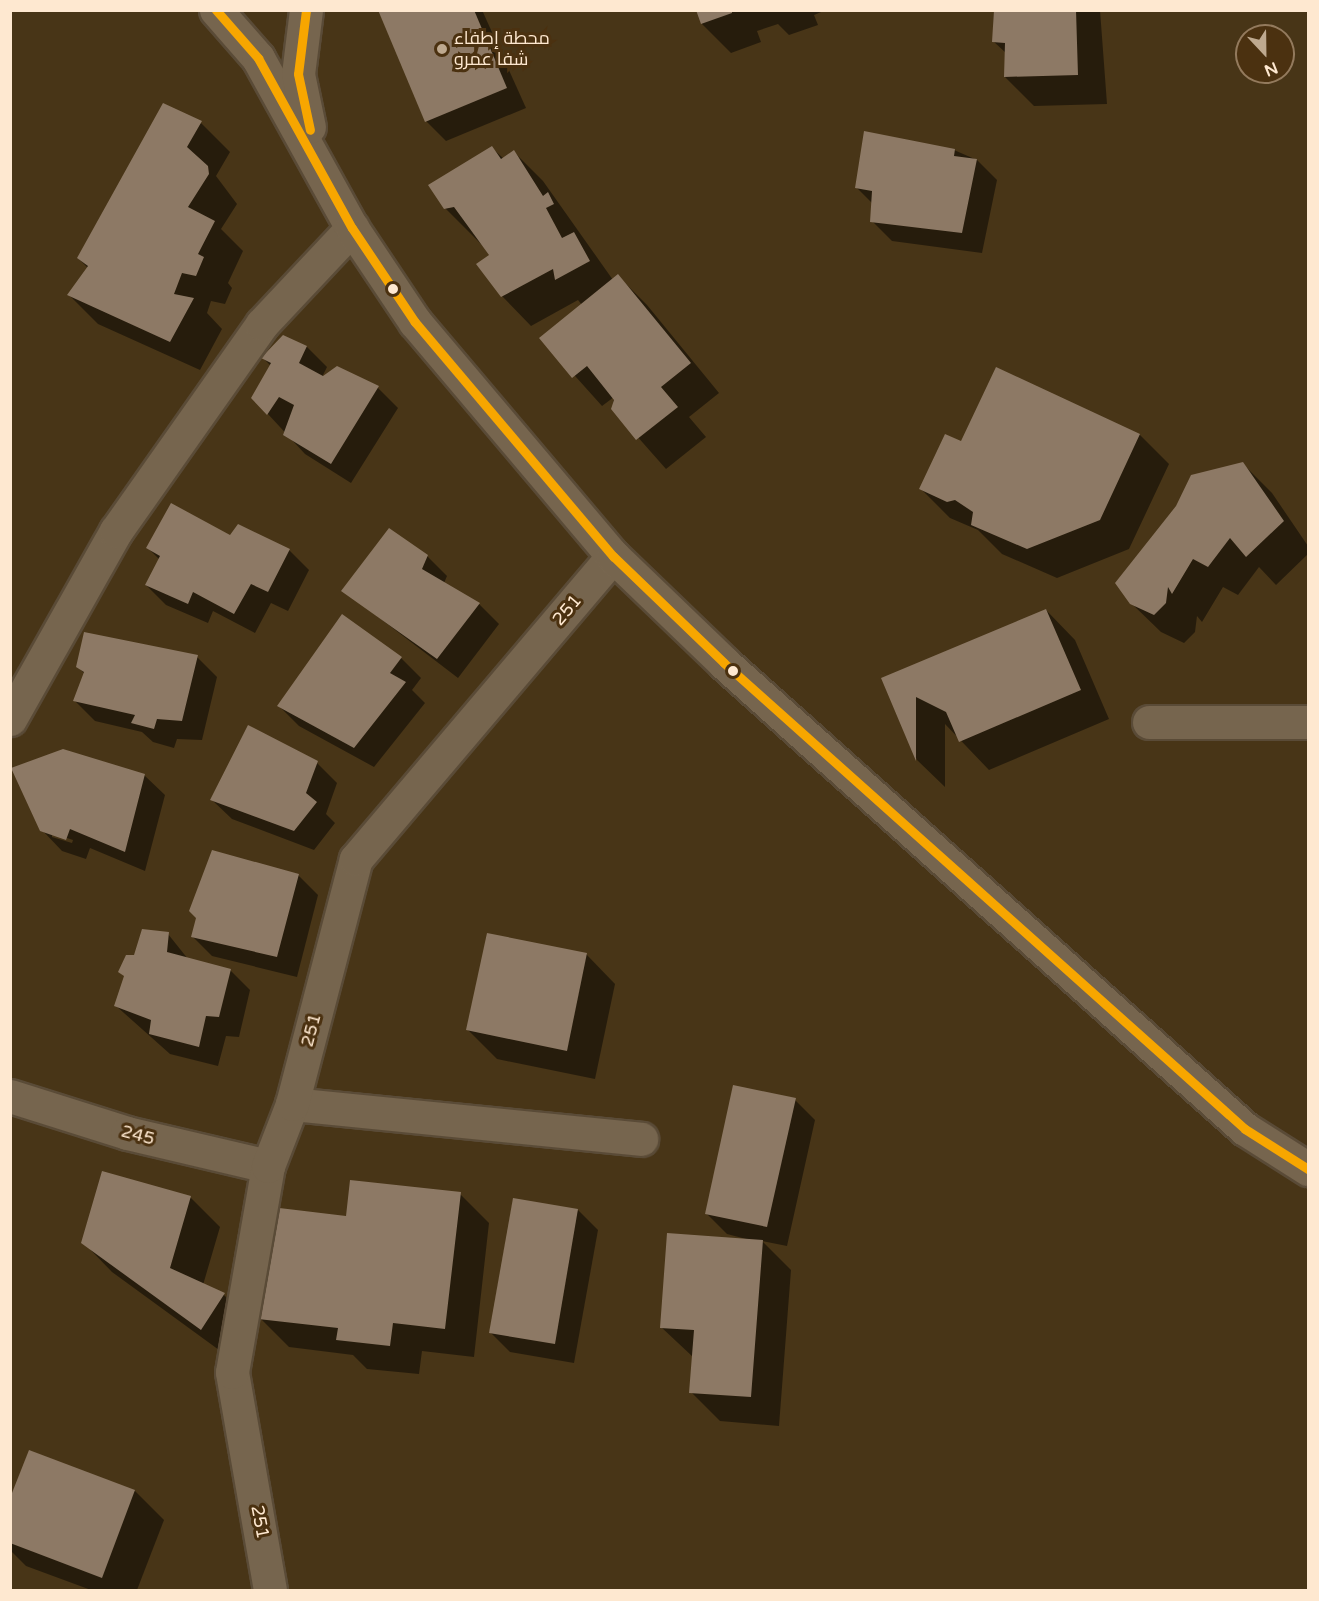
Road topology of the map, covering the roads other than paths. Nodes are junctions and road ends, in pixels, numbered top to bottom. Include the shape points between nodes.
1 (216, 10) edge
2 (306, 10) edge
3 (329, 180) junction
4 (352, 228) junction
5 (613, 556) junction
6 (10, 719) edge
7 (1149, 722) dead end
8 (1308, 722) edge
9 (10, 1096) edge
10 (292, 1104) junction
11 (641, 1139) dead end
12 (268, 1166) junction
13 (1308, 1169) edge
14 (270, 1590) edge

1 - 3 street via 258,58
2 - 3 street via 298,74 311,134
3 - 4 street
4 - 5 street via 415,322
4 - 6 street via 262,324 116,531
5 - 10 street, 251 via 356,859
5 - 13 street via 741,679 1245,1129
7 - 8 street
9 - 12 street, 245 via 127,1133
10 - 11 street
10 - 12 street, 251
12 - 14 street, 251 via 232,1372

